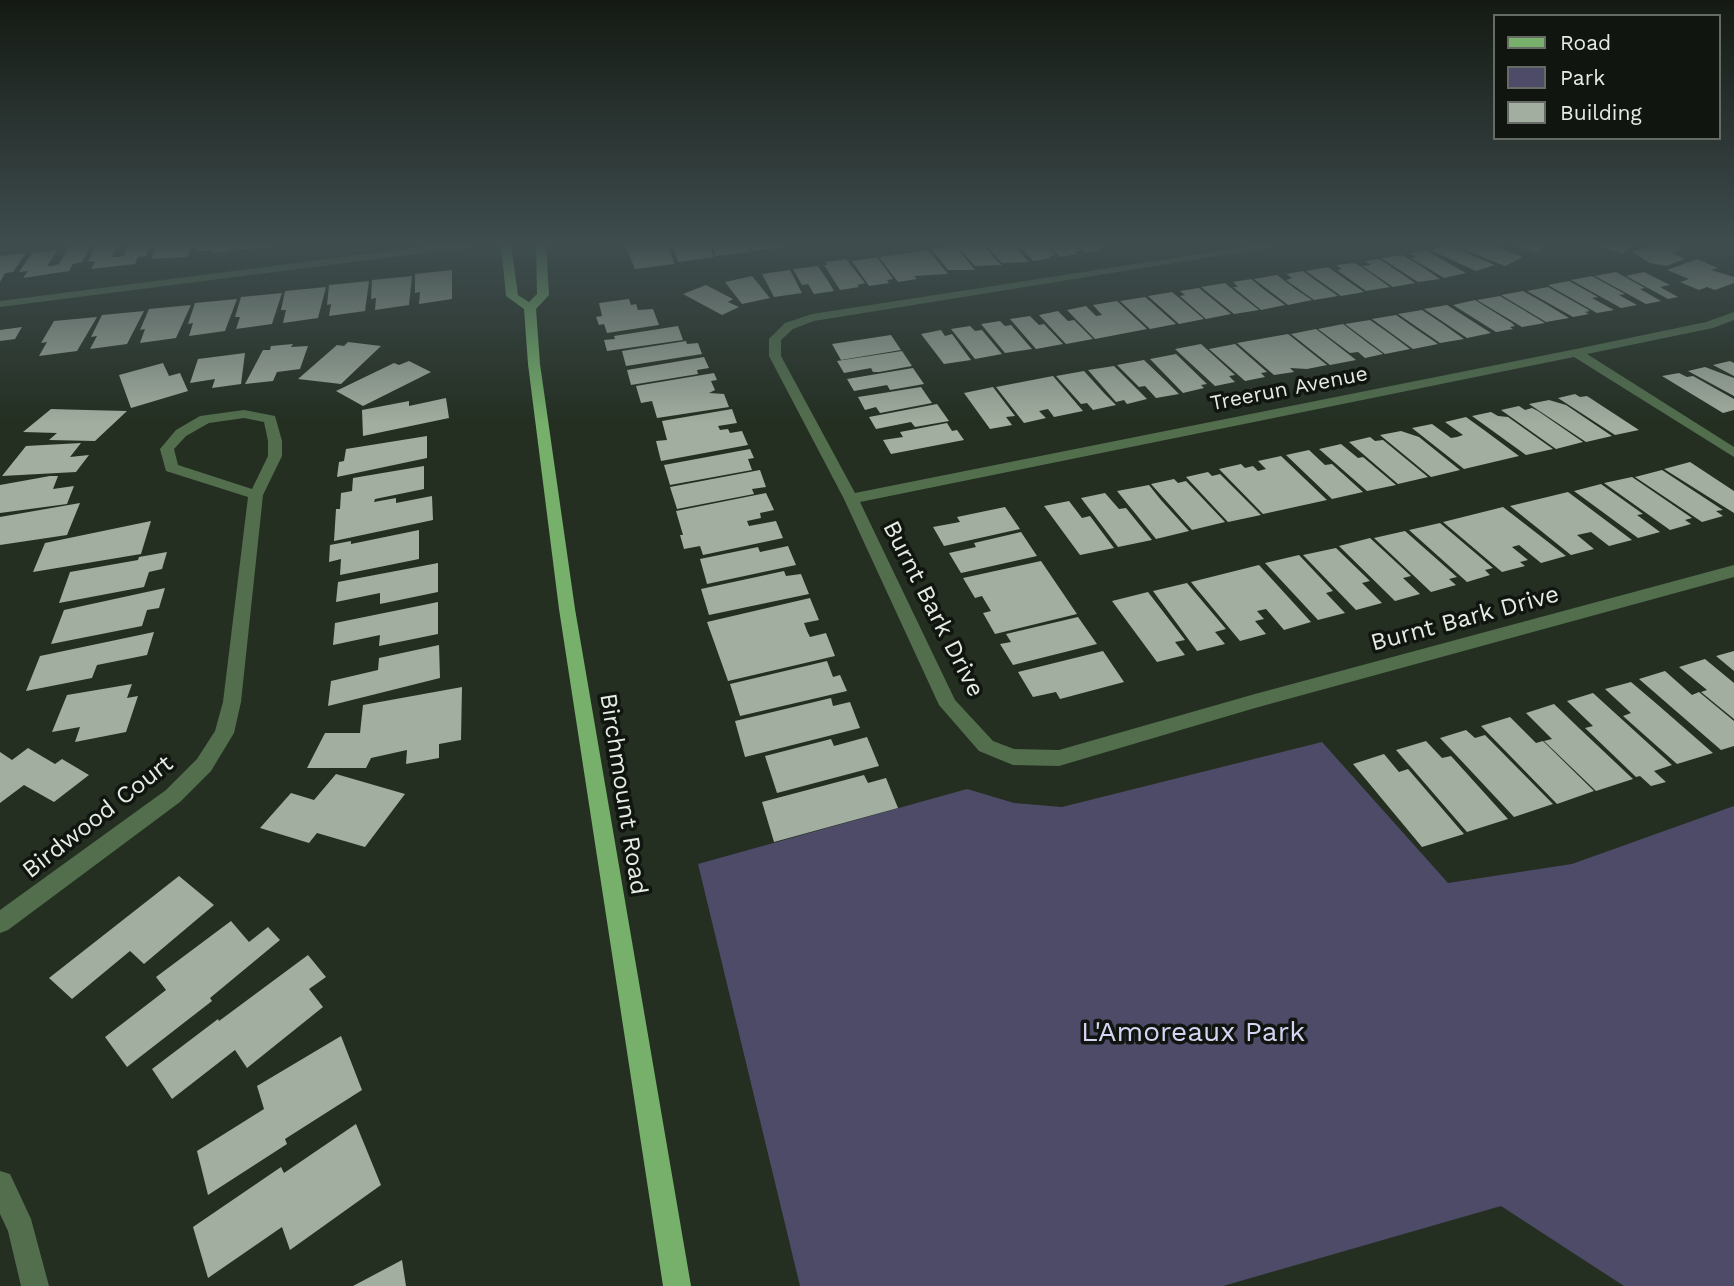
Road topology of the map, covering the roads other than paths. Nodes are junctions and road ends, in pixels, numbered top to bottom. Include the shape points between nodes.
1 (524, 304) edge
2 (534, 304) edge
3 (902, 304) edge
4 (530, 308) junction
5 (1734, 316) edge
6 (1576, 353) junction
7 (1734, 453) edge
8 (256, 495) junction
9 (851, 499) junction
10 (1734, 571) edge
11 (0, 923) edge
12 (0, 1184) edge
13 (35, 1286) edge
14 (677, 1286) edge

1 - 4 main road
2 - 4 main road, Birchmount Road
3 - 9 street, Burnt Bark Drive via 812,318 789,326 775,339 775,356
4 - 14 main road, Birchmount Road via 567,609
5 - 6 street, Treerun Avenue
6 - 7 street
6 - 9 street, Treerun Avenue
8 - 8 street, Birdwood Court via 275,456 270,419 244,414 205,419 181,433 167,449 171,468
8 - 11 street, Birdwood Court via 232,702 224,733 204,765 173,796
9 - 10 street, Burnt Bark Drive via 948,705 986,746 1028,759 1059,758
12 - 13 street via 21,1229

